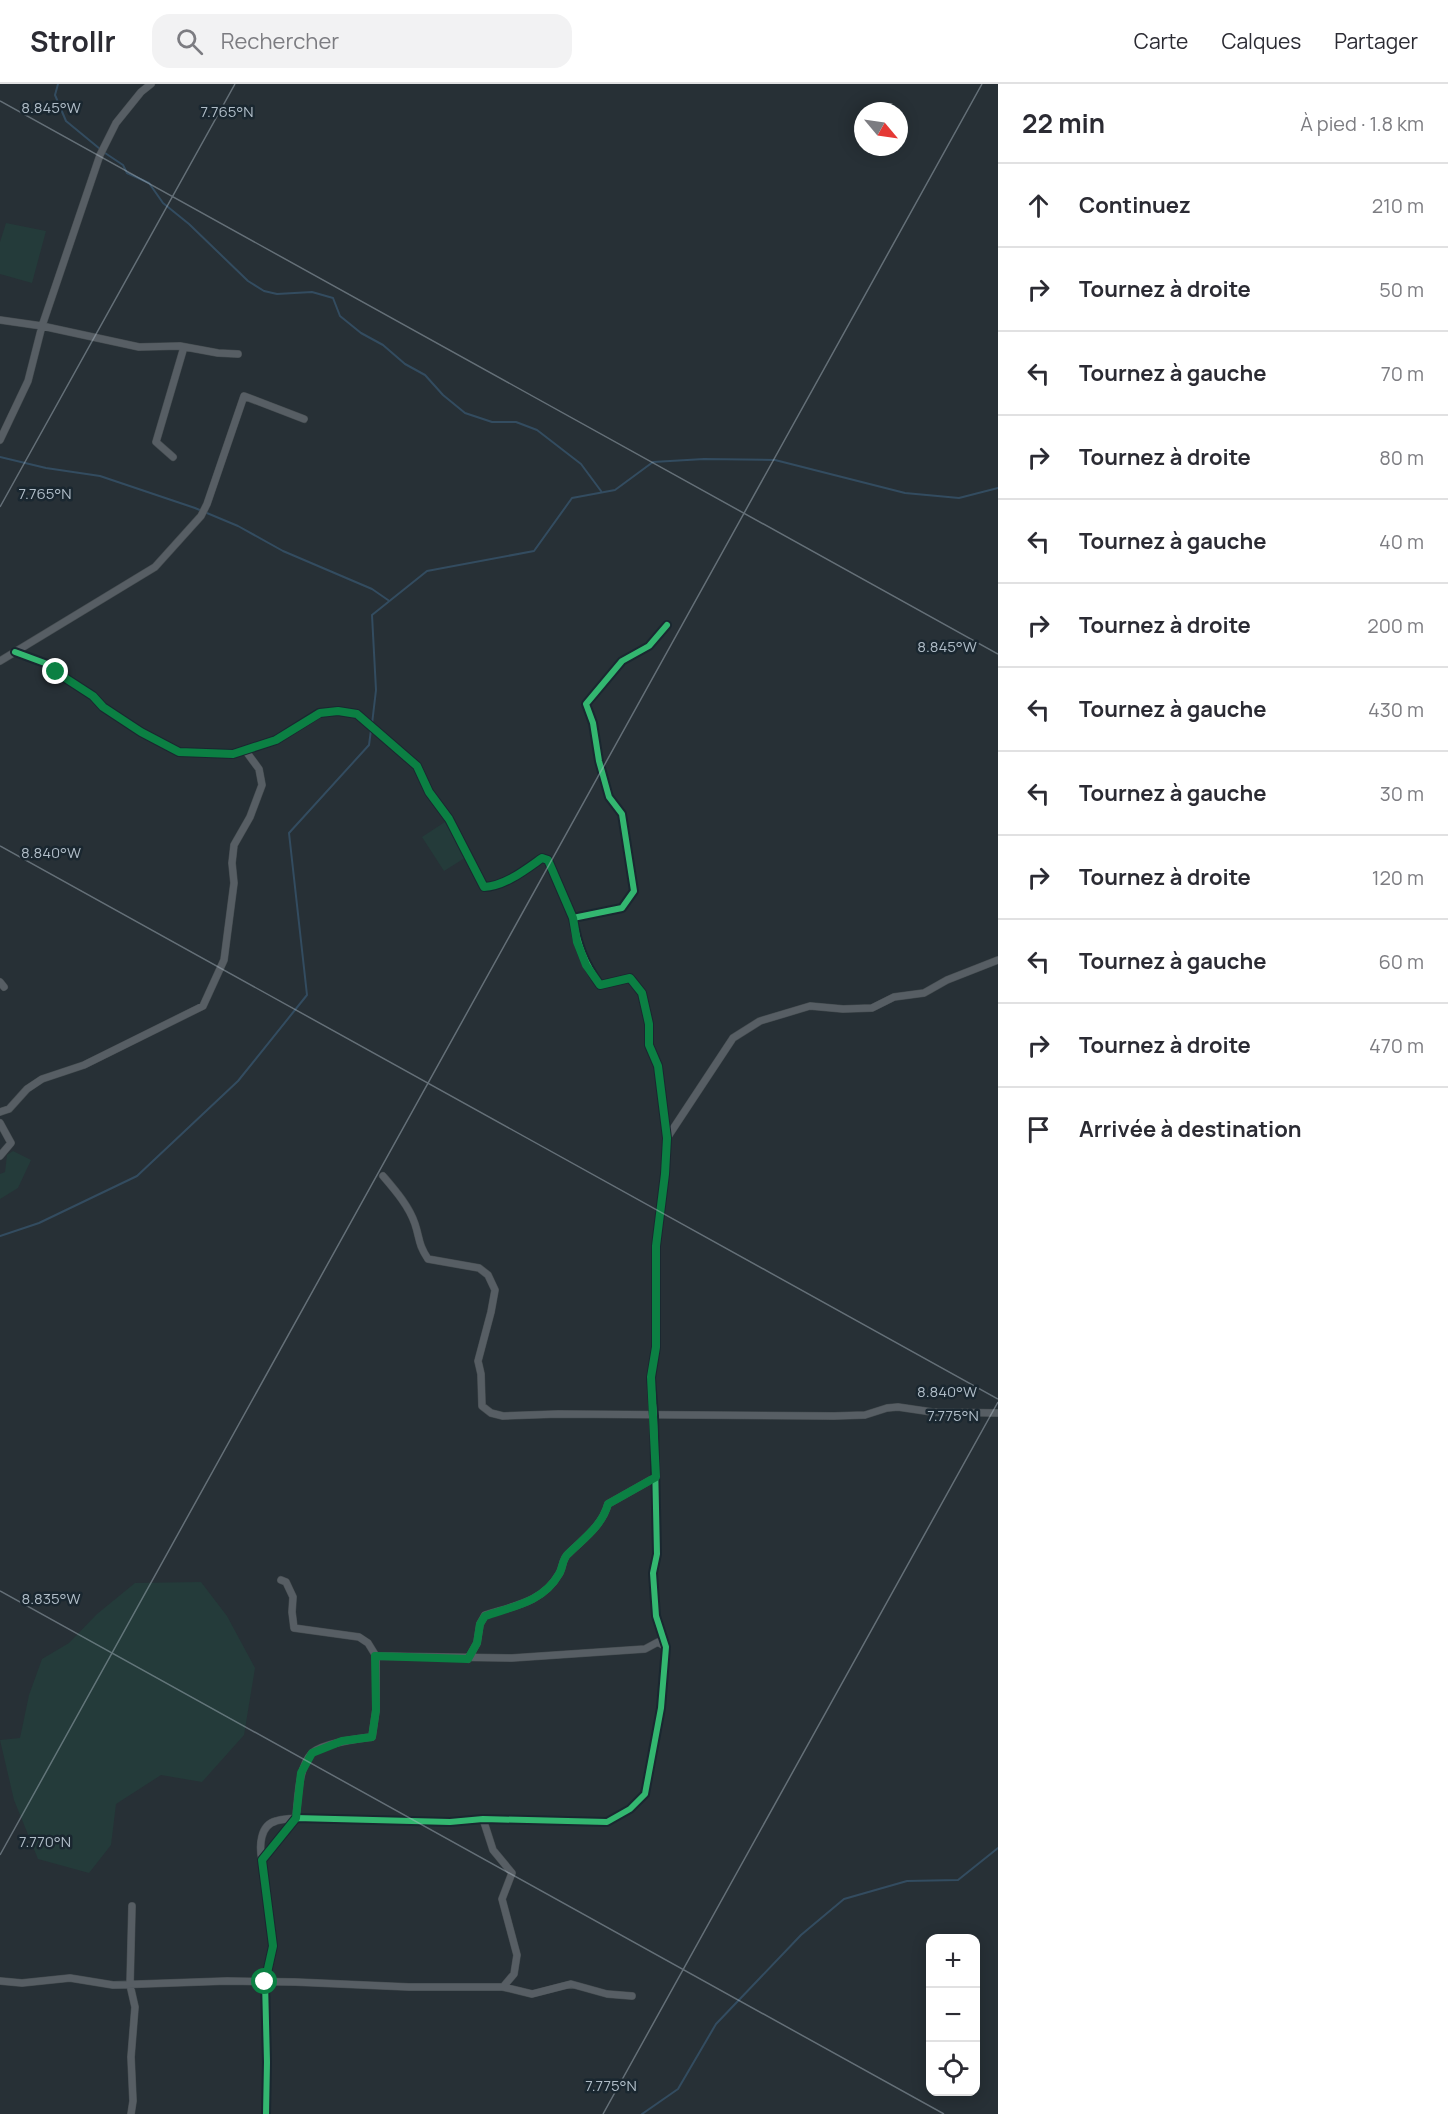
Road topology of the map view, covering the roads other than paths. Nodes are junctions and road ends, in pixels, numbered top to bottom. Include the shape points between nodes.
1 (151, 84) edge
2 (0, 320) edge
3 (42, 326) junction
4 (184, 347) junction
5 (238, 354) dead end
6 (304, 419) dead end
7 (0, 440) edge
8 (173, 457) dead end
9 (667, 625) dead end
10 (15, 652) junction
11 (0, 661) edge
12 (245, 750) junction
13 (573, 918) junction
14 (998, 960) edge
15 (0, 1112) edge
16 (0, 1123) edge
17 (667, 1138) junction
18 (0, 1156) edge
19 (383, 1176) dead end
20 (998, 1413) edge
21 (654, 1416) junction
22 (656, 1477) junction
23 (281, 1580) dead end
24 (666, 1647) junction
25 (375, 1656) junction
26 (468, 1659) junction
27 (296, 1818) junction
28 (483, 1819) junction
29 (262, 1860) junction
30 (132, 1906) dead end
31 (0, 1981) edge
32 (265, 1982) junction
33 (130, 1985) junction
34 (503, 1987) junction
35 (632, 1996) dead end
36 (131, 2114) edge
37 (266, 2114) edge

1 - 3 street via 116,123 100,155
2 - 3 street
3 - 4 street via 139,347
3 - 7 street via 28,381
4 - 5 street
4 - 8 street via 156,442
6 - 10 street via 244,396 201,516 155,567
9 - 13 street via 649,646 621,661 586,704 609,797 622,814 634,891 622,908
10 - 11 street
10 - 12 street via 50,665 103,707 179,752 233,754
12 - 13 street via 276,740 320,713 357,714 417,766 484,887 521,873 542,858 548,860
12 - 15 street via 259,769 262,785 234,845 234,883 224,960 203,1005 84,1065 42,1079 9,1109
13 - 17 street via 586,965 600,985 630,978 642,993 649,1045 658,1066
14 - 17 street via 924,993 894,997 872,1008 810,1006 760,1021 733,1038
16 - 18 street via 11,1143
17 - 21 street via 656,1246 656,1347 651,1377
19 - 21 street via 415,1222 419,1246 428,1259 479,1268 488,1275 495,1290 478,1361 482,1406 503,1416
20 - 21 street via 898,1407 865,1415
21 - 22 street
22 - 24 street via 657,1554 653,1573 656,1616
22 - 26 street via 608,1504 606,1513 588,1536 565,1556 561,1573 546,1592 485,1616
23 - 25 street via 293,1597 294,1628 359,1637 368,1642
24 - 26 street via 658,1642 645,1649
24 - 28 street via 661,1708 645,1794 630,1809 607,1822
25 - 26 street
25 - 27 street via 372,1737 342,1741 312,1753 301,1773
27 - 28 street via 450,1822
27 - 29 street
27 - 29 street via 269,1824 259,1849
28 - 34 street via 493,1850 512,1873 502,1899 517,1955 514,1974
29 - 32 street via 273,1946
30 - 33 street
31 - 33 street via 70,1978
32 - 33 street
32 - 34 street
32 - 37 street
33 - 36 street via 135,2007
34 - 35 street via 532,1994 571,1983 607,1994

